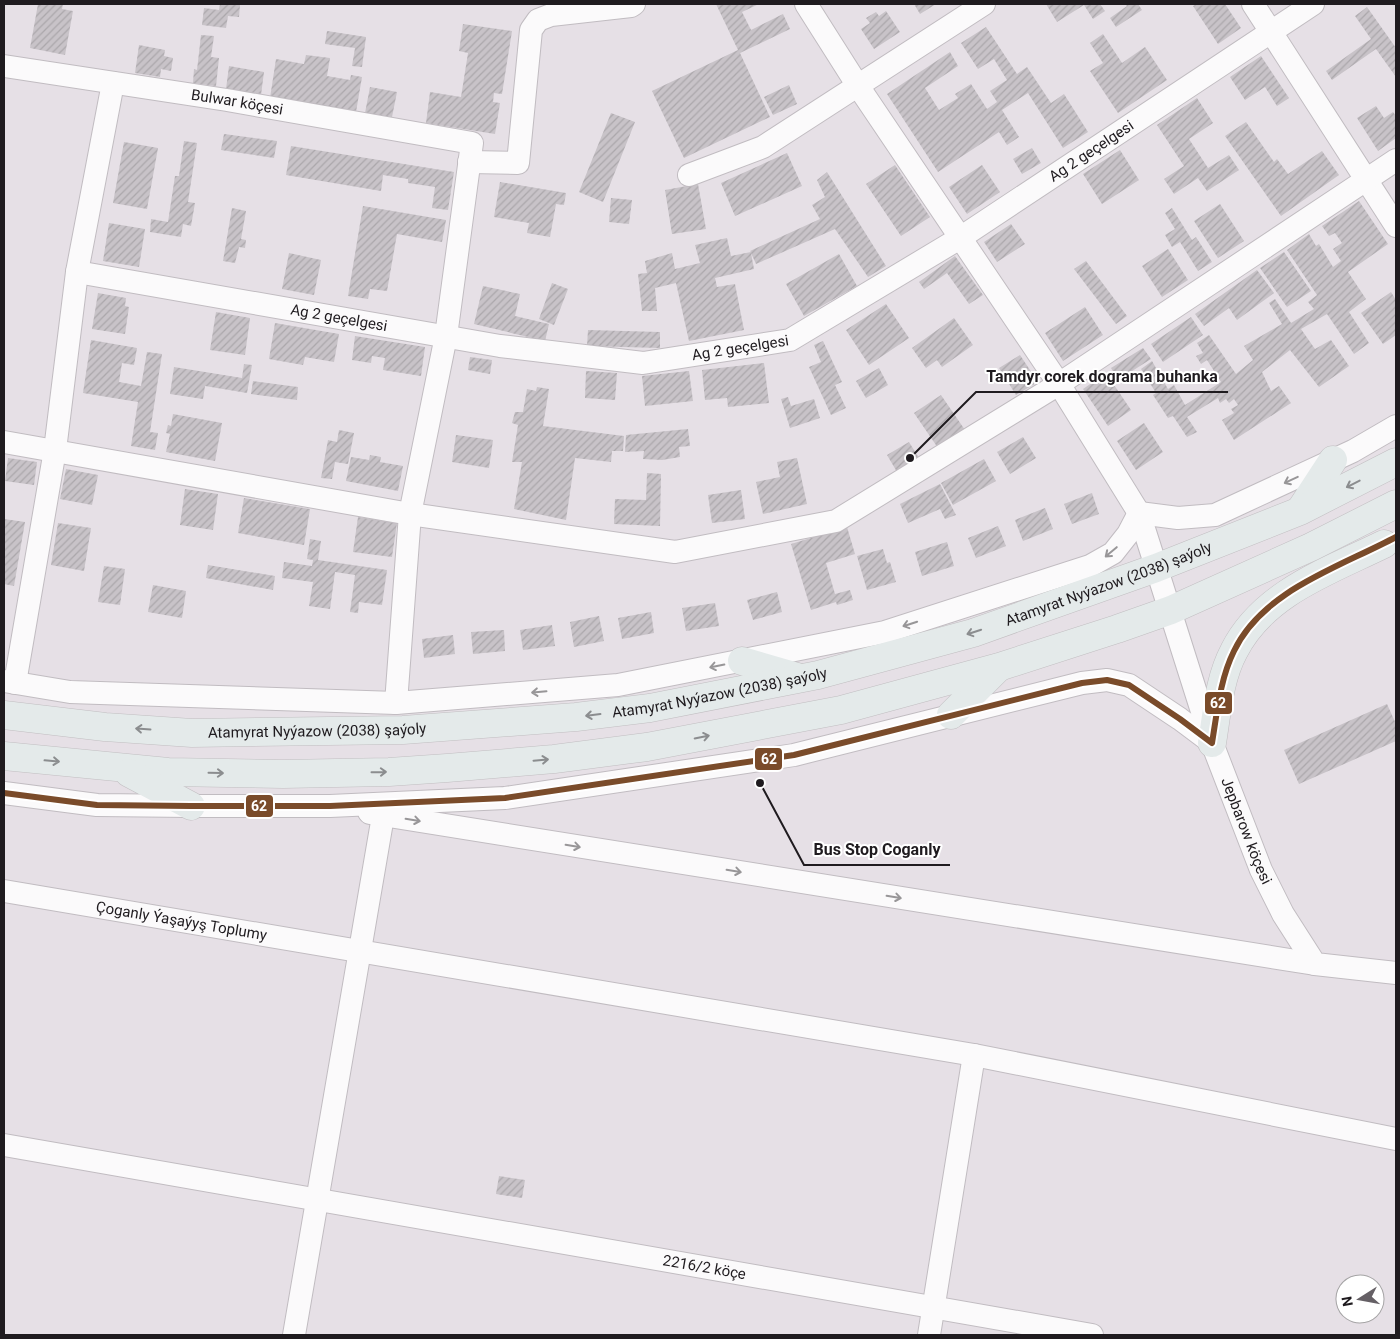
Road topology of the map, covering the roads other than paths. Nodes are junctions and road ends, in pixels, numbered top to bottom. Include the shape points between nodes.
1 (634, 4) edge
2 (806, 4) edge
3 (984, 4) edge
4 (1253, 4) edge
5 (1313, 4) edge
6 (1270, 31) junction
7 (4, 66) edge
8 (113, 83) junction
9 (858, 86) junction
10 (470, 152) junction
11 (1396, 160) edge
12 (689, 175) dead end
13 (1367, 180) junction
14 (1396, 226) edge
15 (960, 238) junction
16 (77, 272) junction
17 (446, 336) junction
18 (1059, 384) junction
19 (1396, 426) edge
20 (4, 442) edge
21 (55, 450) junction
22 (1333, 460) junction
23 (1396, 462) edge
24 (1396, 504) edge
25 (1300, 511) junction
26 (1139, 513) junction
27 (410, 514) junction
28 (1390, 541) edge
29 (1311, 547) junction
30 (1156, 568) junction
31 (1171, 610) junction
32 (742, 661) junction
33 (999, 667) junction
34 (801, 678) junction
35 (9, 682) edge
36 (396, 703) junction
37 (4, 715) edge
38 (952, 715) junction
39 (1212, 744) junction
40 (4, 756) edge
41 (119, 767) junction
42 (4, 793) edge
43 (335, 805) junction
44 (191, 806) junction
45 (383, 816) junction
46 (4, 891) edge
47 (360, 950) junction
48 (1315, 964) junction
49 (1396, 973) edge
50 (974, 1055) junction
51 (1396, 1139) edge
52 (4, 1145) edge
53 (317, 1200) junction
54 (933, 1308) junction
55 (294, 1335) edge
56 (929, 1335) edge
57 (1092, 1335) edge

1 - 10 street, Bulwar köçesi via 551,15 538,20 532,30 518,163
2 - 9 street, Jepbarow köçesi
3 - 9 street
4 - 6 street
5 - 6 street, Ag 2 geçelgesi
6 - 13 street
6 - 15 street, Ag 2 geçelgesi
7 - 8 street, Bulwar köçesi
8 - 10 street, Bulwar köçesi via 227,100
8 - 16 street
9 - 12 street via 763,147
9 - 15 street, Jepbarow köçesi
10 - 17 street
11 - 13 street
13 - 14 street
13 - 18 street
15 - 17 street, Ag 2 geçelgesi via 790,340 643,363 500,346
15 - 18 street, Jepbarow köçesi
16 - 17 street, Ag 2 geçelgesi
16 - 21 street
17 - 27 street
18 - 26 street, Jepbarow köçesi
18 - 27 street via 836,521 676,552
19 - 22 street
20 - 21 street
21 - 27 street
21 - 35 street
22 - 25 main road
22 -> 26 street via 1215,515 1178,518
23 -> 25 main road, Atamyrat Nyýazow (2038) şaýoly
24 - 29 main road
25 - 30 main road, Atamyrat Nyýazow (2038) şaýoly
26 - 30 street, Jepbarow köçesi
26 -> 32 street via 1113,553 1090,566 885,632
27 - 36 street
28 - 29 main road
28 - 39 main road via 1292,589 1251,624 1234,650 1225,672
29 - 31 main road
30 - 31 street, Jepbarow köçesi
30 -> 34 main road, Atamyrat Nyýazow (2038) şaýoly via 973,633
31 - 33 main road
31 - 39 street, Jepbarow köçesi
32 - 34 main road
32 -> 36 street via 618,685
33 - 38 main road
41 -> 33 main road via 168,772 293,774 389,772 554,759 647,747 840,710
34 -> 37 main road, Atamyrat Nyýazow (2038) şaýoly via 650,708 403,730 192,732 105,727
35 - 36 street via 70,692
38 - 39 street via 1082,683 1108,680 1129,685
38 - 43 street via 794,755 515,797
39 - 48 street, Jepbarow köçesi via 1261,870 1283,914
40 -> 41 main road
41 - 44 main road
42 - 44 street via 97,805
43 - 44 street
43 - 45 street
45 - 47 street
45 -> 48 street
46 - 47 street, Çoganly Ýaşaýyş Toplumy
47 - 50 street, Çoganly Ýaşaýyş Toplumy
47 - 53 street
48 - 49 street
50 - 51 street, Çoganly Ýaşaýyş Toplumy
50 - 54 street
52 - 53 street
53 - 54 street, 2216/2 köçe
53 - 55 street
54 - 56 street
54 - 57 street, 2216/2 köçe

